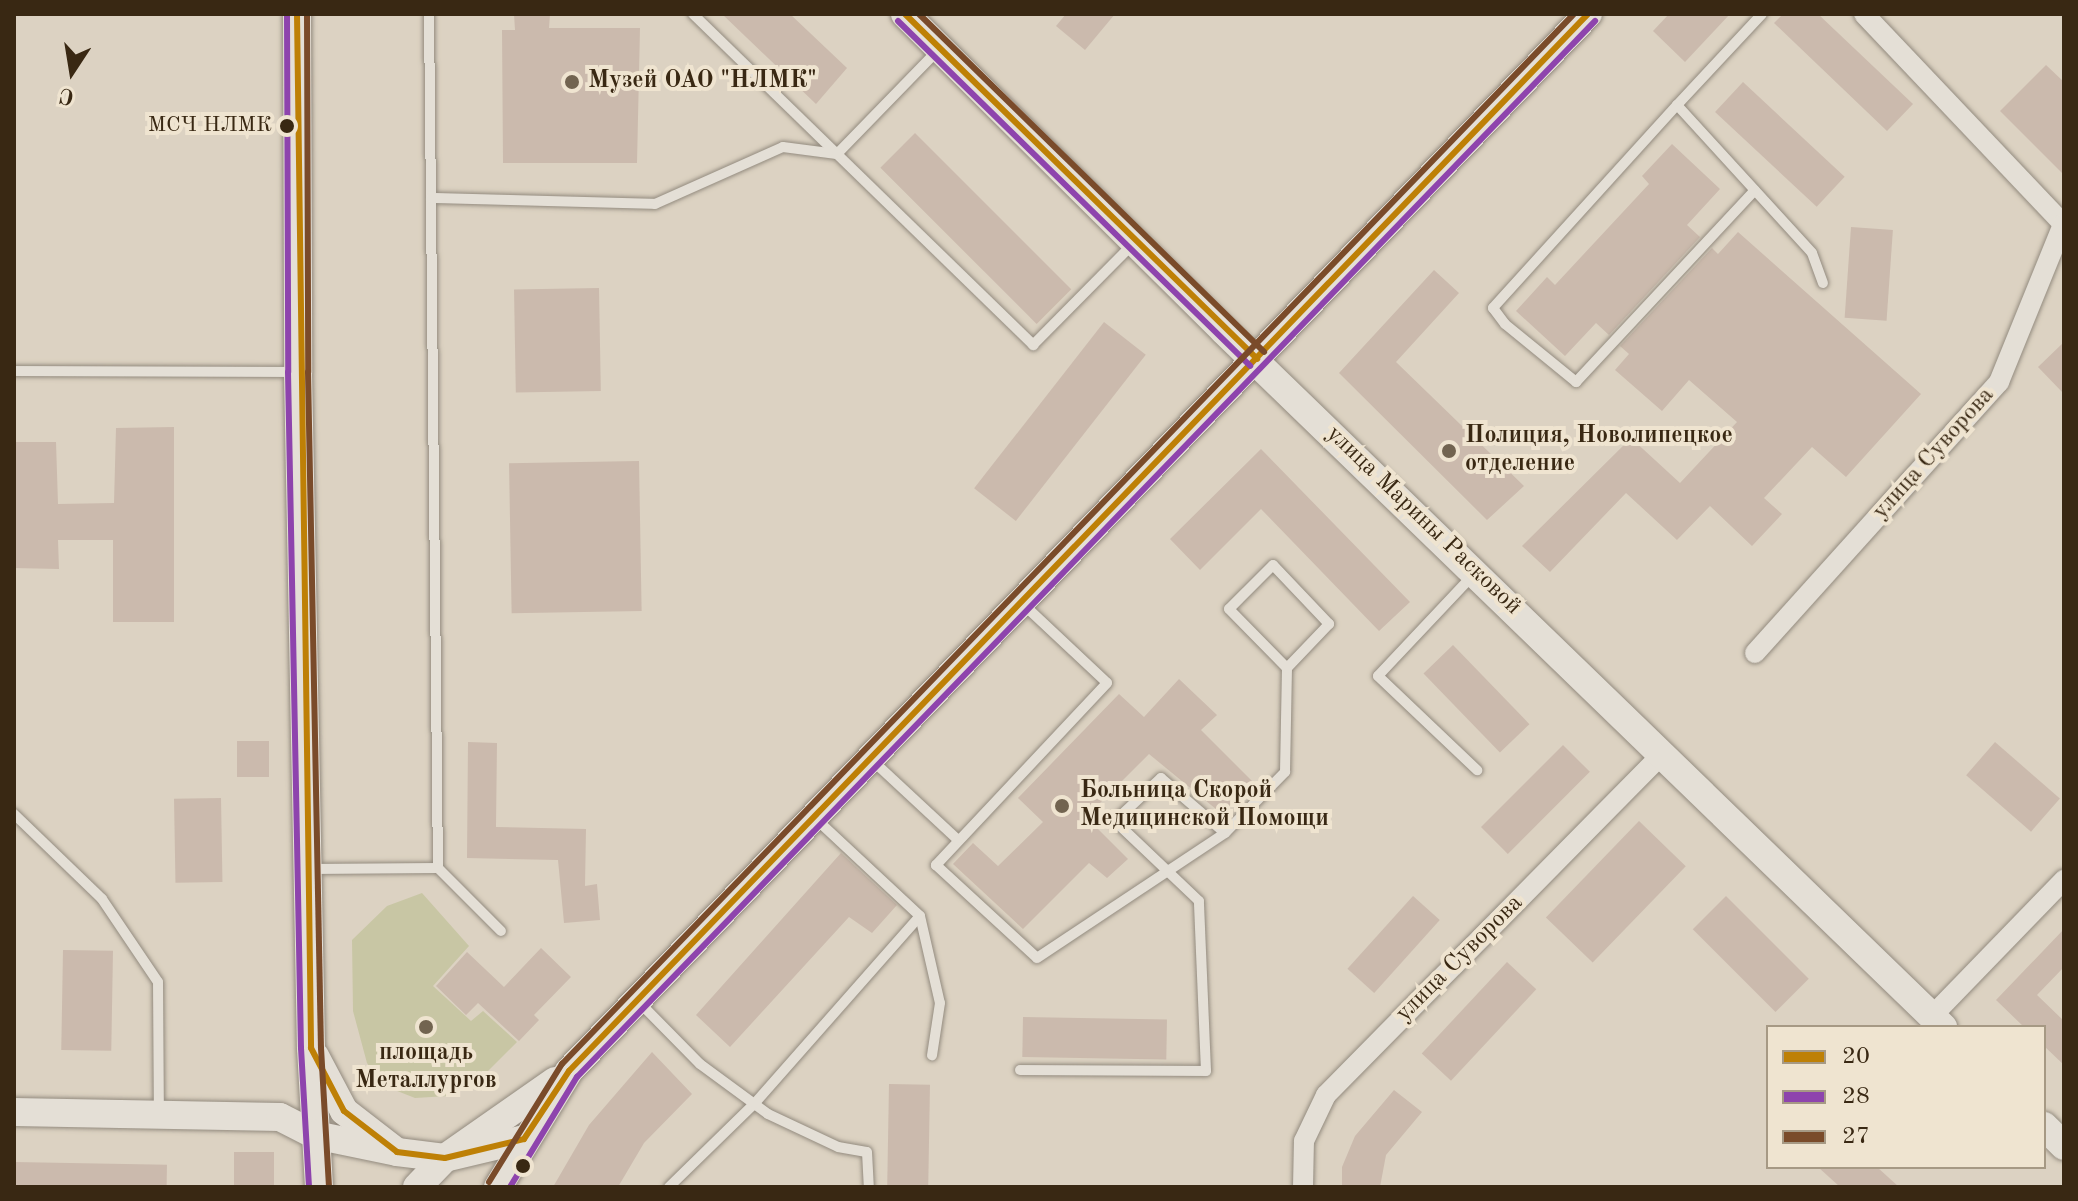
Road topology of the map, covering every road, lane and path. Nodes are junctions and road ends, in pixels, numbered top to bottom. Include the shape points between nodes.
1 (297, 14) edge
2 (429, 14) edge
3 (693, 14) edge
4 (905, 14) edge
5 (1588, 14) edge
6 (1762, 14) edge
7 (1864, 14) edge
8 (939, 49) junction
9 (1677, 105) junction
10 (837, 154) junction
11 (1755, 190) junction
12 (431, 198) junction
13 (2064, 224) edge
14 (1135, 242) junction
15 (1823, 283) dead end
16 (1257, 359) junction
17 (14, 371) edge
18 (298, 372) junction
19 (1476, 572) junction
20 (1021, 603) junction
21 (1755, 653) dead end
22 (1287, 668) junction
23 (1662, 754) junction
24 (871, 759) junction
25 (1477, 770) dead end
26 (14, 814) edge
27 (814, 818) junction
28 (1225, 833) junction
29 (958, 840) junction
30 (438, 868) junction
31 (309, 869) junction
32 (1165, 873) junction
33 (2064, 880) edge
34 (920, 916) junction
35 (501, 931) dead end
36 (637, 1000) junction
37 (1938, 1021) edge
38 (311, 1048) junction
39 (932, 1055) dead end
40 (1020, 1070) dead end
41 (569, 1071) junction
42 (755, 1103) junction
43 (14, 1112) edge
44 (159, 1115) junction
45 (2046, 1128) edge
46 (315, 1135) junction
47 (524, 1139) junction
48 (2064, 1146) edge
49 (397, 1152) junction
50 (445, 1158) junction
51 (319, 1187) edge
52 (417, 1187) edge
53 (498, 1187) edge
54 (669, 1187) edge
55 (869, 1187) edge
56 (1303, 1187) edge

1 - 18 main road
2 - 12 lane
3 - 10 lane
4 - 8 main road, улица Марины Расковой
5 - 16 main road
6 - 9 lane
7 - 13 street
8 - 10 lane
8 - 14 main road, улица Марины Расковой
9 - 11 lane
9 - 11 lane via 1493,308 1505,324 1576,382
10 - 12 lane via 783,147 655,204
10 - 14 lane via 1033,345
11 - 15 lane via 1812,253
12 - 30 lane
13 - 21 street, улица Суворова via 1999,382
14 - 16 main road, улица Марины Расковой
16 - 19 main road, улица Марины Расковой
16 - 20 main road
17 - 18 lane
18 - 31 main road
19 - 23 main road, улица Марины Расковой
19 - 25 lane via 1378,676
20 - 24 main road
20 - 29 lane via 1107,683
22 - 22 lane via 1329,624 1273,565 1229,609
22 - 28 lane via 1285,772
23 - 37 main road, улица Марины Расковой
23 - 56 street, улица Суворова via 1326,1095 1304,1141
24 - 27 main road
24 - 29 lane
26 - 44 lane via 102,899 158,982
27 - 34 lane
27 - 36 main road
28 - 32 lane
28 - 32 lane via 1161,778 1115,821
29 - 32 lane via 936,865 1037,958
30 - 31 lane
30 - 35 lane
31 - 38 main road
32 - 40 lane via 1199,901 1206,1071
33 - 37 street
34 - 39 lane via 940,1003
34 - 42 lane
36 - 41 main road
36 - 42 lane via 700,1064
38 - 46 main road
38 - 49 main road via 344,1111
41 - 47 main road
41 - 50 main road
42 - 54 lane
42 - 55 lane via 838,1147 867,1152
43 - 44 main road
44 - 46 main road via 280,1117
45 - 48 main road
46 - 49 main road
46 - 51 main road
47 - 50 main road
47 - 53 main road
49 - 50 main road
50 - 52 main road

